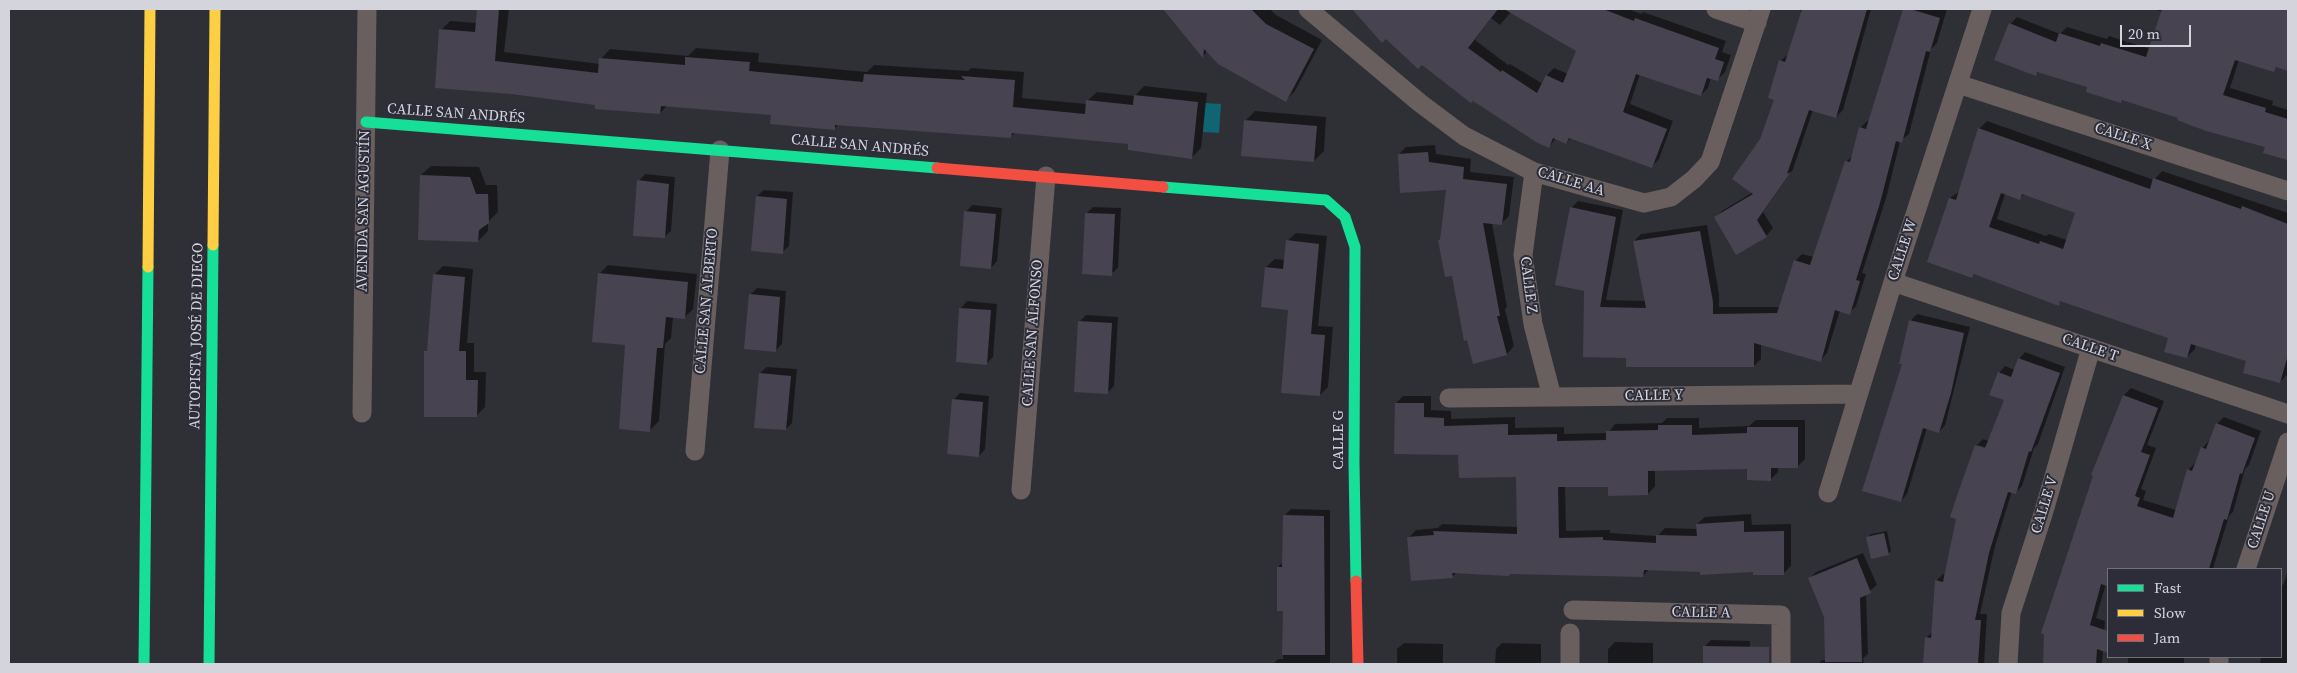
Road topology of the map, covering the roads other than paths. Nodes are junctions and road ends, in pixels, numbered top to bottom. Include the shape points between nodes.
1 (150, 9) edge
2 (215, 9) edge
3 (367, 9) edge
4 (1308, 9) edge
5 (1716, 9) edge
6 (1982, 9) edge
7 (1759, 16) edge
8 (1958, 84) junction
9 (366, 122) junction
10 (720, 150) junction
11 (1534, 172) junction
12 (1046, 176) junction
13 (2288, 191) edge
14 (1345, 216) joint
15 (1893, 282) junction
16 (2090, 348) junction
17 (1858, 394) junction
18 (1552, 396) junction
19 (1449, 398) dead end
20 (362, 413) dead end
21 (2288, 414) edge
22 (2288, 442) edge
23 (695, 451) dead end
24 (1021, 490) dead end
25 (1828, 493) dead end
26 (2246, 568) edge
27 (1572, 610) dead end
28 (1570, 633) dead end
29 (144, 664) edge
30 (209, 664) edge
31 (1358, 664) edge
32 (1570, 664) edge
33 (1781, 664) edge
34 (2008, 664) edge

1 - 29 main road
2 - 30 main road, AUTOPISTA JOSÉ DE DIEGO
3 - 9 street, AVENIDA SAN AGUSTÍN
4 - 11 street, CALLE AA via 1457,130
5 - 7 street
6 - 8 street, CALLE W
7 - 11 street, CALLE AA via 1710,162 1671,197 1644,203
8 - 13 street, CALLE X
8 - 15 street, CALLE W
9 - 10 main road, CALLE SAN ANDRÉS
9 - 20 street, AVENIDA SAN AGUSTÍN
10 - 12 main road, CALLE SAN ANDRÉS
10 - 23 street, CALLE SAN ALBERTO
11 - 18 street, CALLE Z via 1523,255 1534,324
12 - 14 main road, CALLE SAN ANDRÉS via 1326,200
12 - 24 street, CALLE SAN ALFONSO
14 - 31 main road, CALLE G via 1355,247 1354,463
15 - 16 street, CALLE T
15 - 17 street, CALLE W
16 - 21 street, CALLE T
16 - 34 street, CALLE V via 2011,613
17 - 18 street, CALLE Y
17 - 25 street, CALLE W
18 - 19 street, CALLE Y
22 - 26 street, CALLE U
27 - 33 street, CALLE A via 1781,615
28 - 32 street

